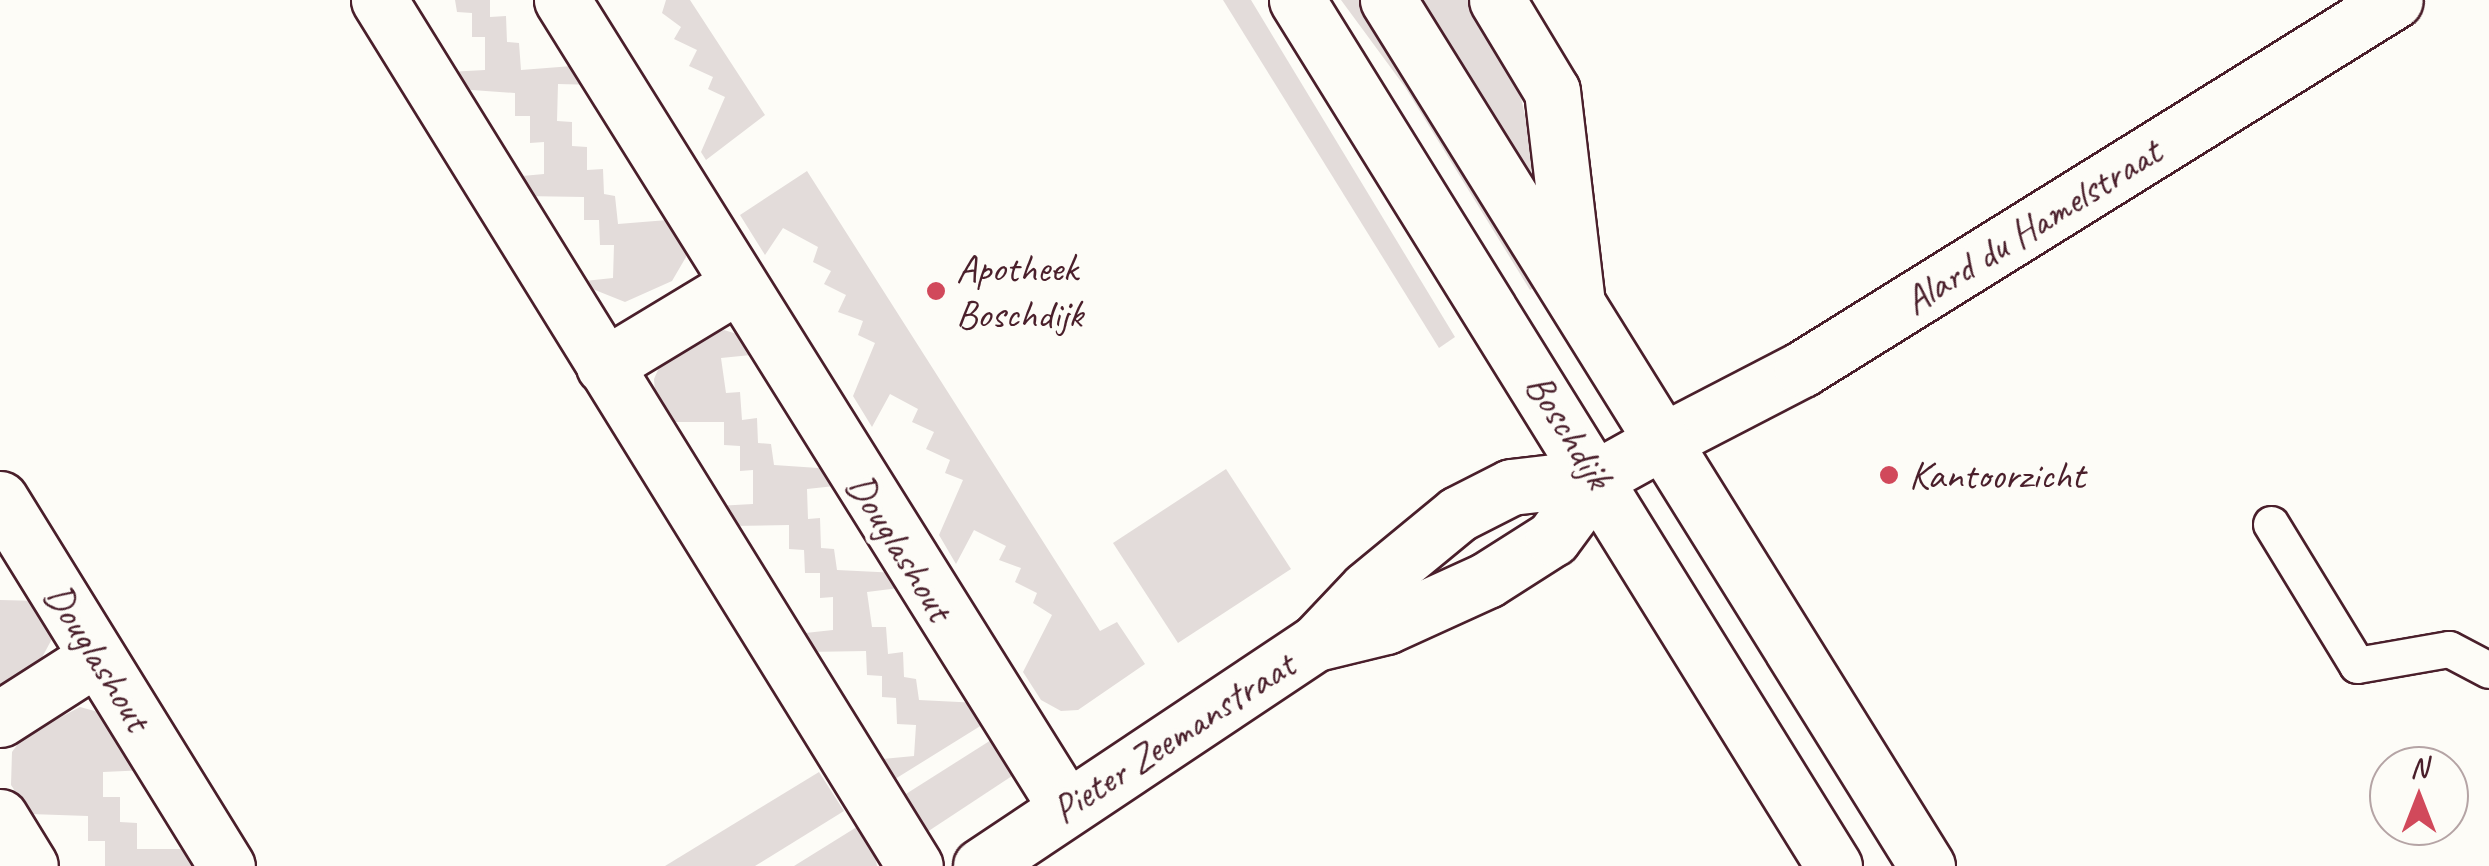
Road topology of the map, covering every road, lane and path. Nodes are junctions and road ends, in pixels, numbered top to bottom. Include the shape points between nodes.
1 (379, 0) edge
2 (562, 0) edge
3 (1297, 0) edge
4 (1388, 0) edge
5 (1496, 0) edge
6 (2375, 5) edge
7 (736, 286) junction
8 (1577, 303) junction
9 (604, 366) junction
10 (1663, 441) junction
11 (1598, 478) junction
12 (0, 500) edge
13 (2271, 524) dead end
14 (1316, 643) junction
15 (98, 656) junction
16 (2489, 670) edge
17 (0, 719) edge
18 (1066, 807) junction
19 (0, 817) edge
20 (30, 866) edge
21 (227, 866) edge
22 (916, 866) edge
23 (981, 866) edge
24 (1834, 866) edge
25 (1927, 866) edge

1 - 9 street
2 - 7 street, Douglashout
3 - 11 street, Boschdijk
4 - 8 street, Boschdijk
5 - 8 street, Boschdijk via 1552,90
6 - 10 street, Alard du Hamelstraat via 1802,369
7 - 9 street
7 - 18 street, Douglashout
8 - 10 street, Boschdijk
9 - 22 street
10 - 11 street, Pieter Zeemanstraat
10 - 25 street, Boschdijk
11 - 14 street, Pieter Zeemanstraat via 1553,538 1487,580 1386,626
11 - 14 street, Pieter Zeemanstraat via 1511,488 1458,514 1368,589
11 - 24 street, Boschdijk
12 - 15 street, Douglashout
13 - 16 lane via 2357,666 2449,649
14 - 18 street, Pieter Zeemanstraat
15 - 17 street
15 - 21 street, Douglashout
18 - 23 street, Pieter Zeemanstraat
19 - 20 street

